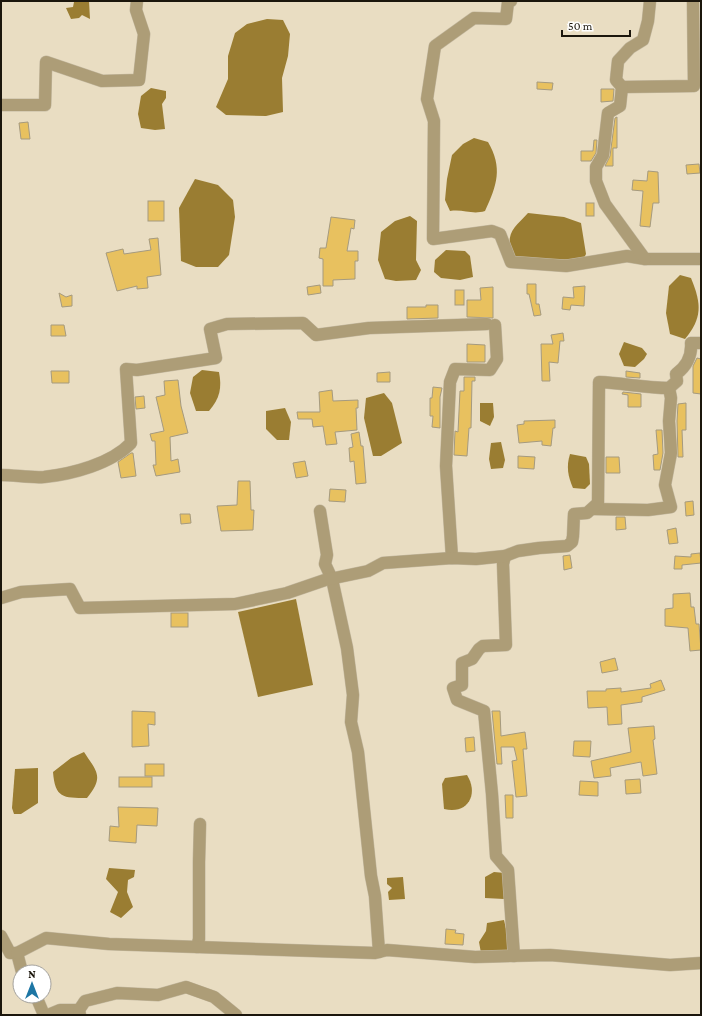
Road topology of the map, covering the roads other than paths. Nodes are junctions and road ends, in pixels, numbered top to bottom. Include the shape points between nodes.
1 (137, 1) edge
2 (511, 1) edge
3 (650, 1) edge
4 (693, 1) edge
5 (622, 87) junction
6 (1, 105) edge
7 (645, 259) junction
8 (701, 259) edge
9 (701, 342) edge
10 (669, 388) junction
11 (1, 475) edge
12 (593, 509) junction
13 (320, 511) dead end
14 (505, 556) junction
15 (452, 558) junction
16 (332, 579) junction
17 (1, 598) edge
18 (200, 824) dead end
19 (1, 936) edge
20 (197, 947) junction
21 (379, 952) junction
22 (17, 953) junction
23 (514, 956) junction
24 (701, 963) edge
25 (20, 964) edge
26 (39, 1004) edge
27 (79, 1013) edge
28 (44, 1015) edge
29 (48, 1015) edge
30 (236, 1015) edge

1 - 6 street via 136,10 144,34 139,80 102,81 46,62 45,105
2 - 7 street via 508,2 506,19 474,18 435,46 427,100 434,121 432,239 492,231 500,234 511,262 566,266 627,256
3 - 5 street via 643,40 630,48 618,61 616,80
4 - 5 street via 694,86
5 - 7 street via 620,106 608,113 604,155 596,167 596,181 605,204
7 - 8 street
9 - 10 street via 691,343 685,368 676,374 676,381
10 - 12 street via 671,453 665,485 671,507 648,510
10 - 12 street via 599,382 598,503
11 - 15 street via 44,477 89,468 122,452 130,443 126,369 137,370 216,358 210,329 227,324 303,323 316,335 369,328 491,324 497,359 490,370 455,369 450,382 446,466
12 - 14 street via 587,513 574,514 572,542 567,546 518,551
13 - 16 street via 327,555 325,564
14 - 15 street
14 - 23 street via 503,564 506,645 483,646 479,649 472,659 462,663 462,685 453,688 457,700 484,711 496,856 508,870
15 - 16 street via 383,563 368,571
16 - 17 street via 287,593 235,604 80,608 70,589 21,592
16 - 21 street via 347,648 353,695 351,722 358,752
18 - 20 street
19 - 22 street via 10,953
20 - 21 street
20 - 22 street via 109,944 46,938
21 - 23 street via 387,950 474,957
22 - 25 street
23 - 24 street via 550,956 670,966
26 - 28 street
27 - 29 street via 60,1010
27 - 30 street via 85,1001 117,993 158,995 186,987 214,997

